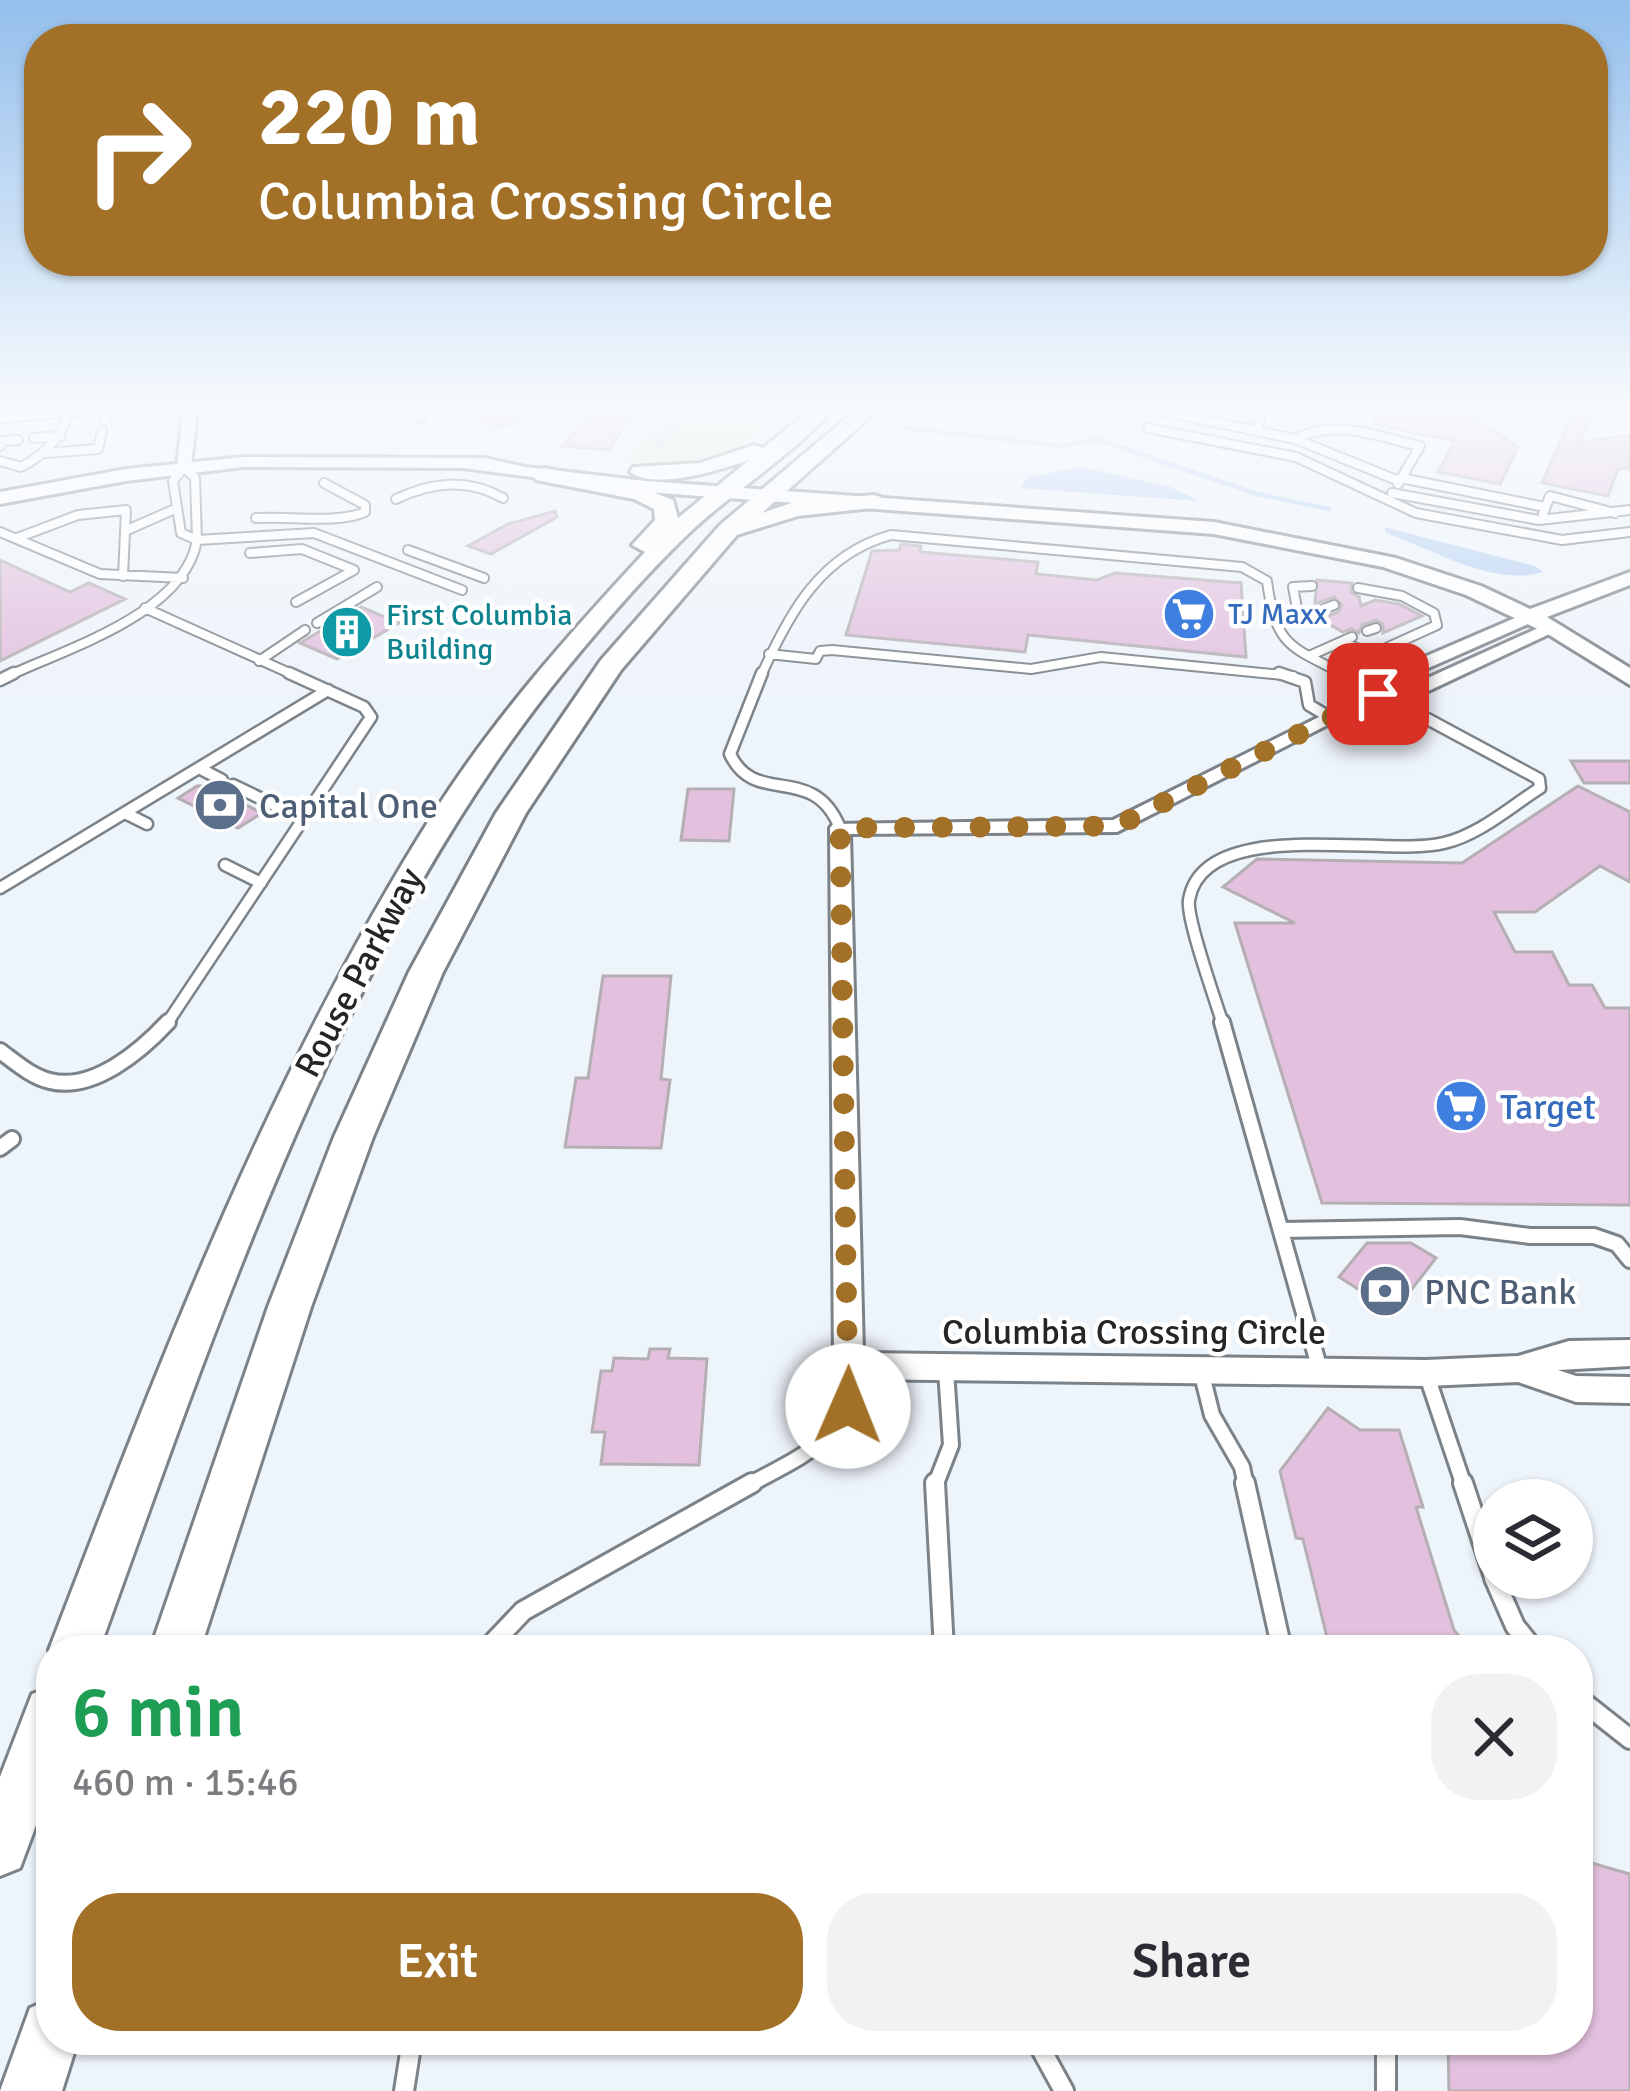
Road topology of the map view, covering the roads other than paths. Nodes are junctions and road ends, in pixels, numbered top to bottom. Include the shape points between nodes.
1 (1545, 507) edge
2 (177, 508) joint
3 (200, 508) edge
4 (365, 508) edge
5 (666, 508) edge
6 (707, 508) edge
7 (752, 508) edge
8 (798, 508) edge
9 (1009, 508) edge
10 (1425, 508) edge
11 (1447, 508) edge
12 (1592, 508) edge
13 (1630, 510) edge
14 (1616, 514) junction
15 (256, 518) dead end
16 (1539, 523) junction
17 (124, 531) junction
18 (0, 532) edge
19 (1630, 532) edge
20 (1533, 537) junction
21 (16, 538) junction
22 (194, 541) junction
23 (712, 544) junction
24 (408, 550) dead end
25 (250, 553) dead end
26 (450, 553) dead end
27 (434, 560) junction
28 (123, 576) junction
29 (184, 578) junction
30 (484, 578) dead end
31 (1630, 578) edge
32 (1312, 586) dead end
33 (376, 587) dead end
34 (1358, 588) dead end
35 (462, 590) dead end
36 (1630, 592) edge
37 (296, 602) dead end
38 (1334, 604) dead end
39 (146, 608) junction
40 (1272, 616) junction
41 (1528, 617) junction
42 (1299, 619) junction
43 (316, 623) dead end
44 (1551, 629) junction
45 (305, 630) dead end
46 (770, 654) junction
47 (1309, 656) junction
48 (259, 661) junction
49 (1630, 678) edge
50 (0, 680) edge
51 (328, 690) junction
52 (1378, 694) junction
53 (1329, 717) junction
54 (199, 768) junction
55 (463, 789) junction
56 (125, 813) junction
57 (302, 818) junction
58 (147, 824) dead end
59 (840, 828) junction
60 (225, 865) dead end
61 (261, 884) junction
62 (0, 888) edge
63 (0, 1052) edge
64 (1281, 1230) junction
65 (1630, 1260) edge
66 (1630, 1353) edge
67 (849, 1366) junction
68 (1200, 1369) junction
69 (1518, 1369) junction
70 (946, 1370) junction
71 (1320, 1370) junction
72 (1426, 1373) junction
73 (1630, 1390) edge
74 (1473, 1514) edge
75 (1504, 1599) edge
76 (80, 1635) edge
77 (180, 1635) edge
78 (500, 1635) edge
79 (943, 1635) edge
80 (1279, 1635) edge
81 (1523, 1635) edge
82 (1593, 1710) edge
83 (1630, 1739) edge
84 (36, 1741) edge
85 (36, 1751) edge
86 (0, 1815) edge
87 (0, 1848) edge
88 (43, 2055) edge
89 (60, 2055) edge
90 (410, 2055) edge
91 (1044, 2055) edge
92 (1386, 2055) edge
93 (31, 2091) edge
94 (51, 2091) edge
95 (404, 2091) edge
96 (1064, 2091) edge
97 (1386, 2091) edge

1 - 16 lane
2 - 17 lane
2 - 22 lane via 181,533
3 - 22 lane
4 - 15 lane via 343,521
5 - 55 main road via 670,516 584,613
6 - 55 main road, Rouse Parkway via 597,615
7 - 23 main road, Rouse Parkway
8 - 23 main road
9 - 41 street via 1323,545
10 - 20 lane
11 - 16 lane
12 - 14 lane
13 - 14 lane
14 - 16 lane
16 - 20 lane
17 - 21 lane via 126,510 78,515
17 - 28 lane
18 - 21 lane
19 - 20 lane via 1579,541
21 - 28 lane
22 - 29 lane
22 - 35 lane via 314,533
23 - 77 main road, Rouse Parkway via 567,724 480,862 421,976 337,1173
24 - 27 lane
25 - 37 lane via 302,549 354,570
26 - 27 lane
27 - 30 lane
28 - 29 lane
29 - 39 lane
31 - 41 street
32 - 42 lane via 1293,587
33 - 43 lane
34 - 47 lane via 1410,599 1437,625 1372,654 1346,640
36 - 44 street
38 - 42 lane
39 - 48 lane
39 - 50 lane
40 - 42 lane
40 - 46 lane via 1267,581 1231,563 892,535 865,539 838,556
40 - 47 lane via 1280,638
41 - 44 street
41 - 52 street via 1393,677
44 - 49 street
44 - 52 street via 1416,690
45 - 48 lane
46 - 53 lane via 816,659 832,650 1031,669 1101,658 1288,674 1305,682 1309,705
46 - 59 lane via 731,761 751,779 818,794
47 - 52 lane
48 - 51 lane
51 - 54 lane
51 - 57 lane via 371,717
52 - 53 street
52 - 64 lane via 1542,784 1445,844 1240,848 1196,877 1188,902
53 - 59 street via 1117,826
54 - 56 lane
54 - 57 lane
55 - 76 main road, Rouse Parkway via 353,973 298,1084
56 - 58 lane
56 - 62 lane
57 - 61 lane
59 - 67 street
60 - 61 lane
61 - 63 lane via 166,1025 128,1056 82,1080 56,1082
64 - 65 lane via 1460,1227 1594,1236 1617,1244
64 - 71 lane
66 - 69 street, Columbia Crossing Circle via 1569,1354
67 - 70 street, Columbia Crossing Circle
67 - 78 lane via 848,1406 818,1446 523,1611
68 - 70 street, Columbia Crossing Circle
68 - 71 street, Columbia Crossing Circle
68 - 80 lane via 1212,1415 1242,1466
69 - 72 street, Columbia Crossing Circle
69 - 73 street, Columbia Crossing Circle via 1576,1389
70 - 79 lane via 951,1445 934,1477
71 - 72 street, Columbia Crossing Circle
72 - 74 lane
75 - 81 lane
82 - 83 lane
84 - 86 main road
85 - 87 main road
88 - 93 main road
89 - 94 main road
90 - 95 lane
91 - 96 lane
92 - 97 lane

